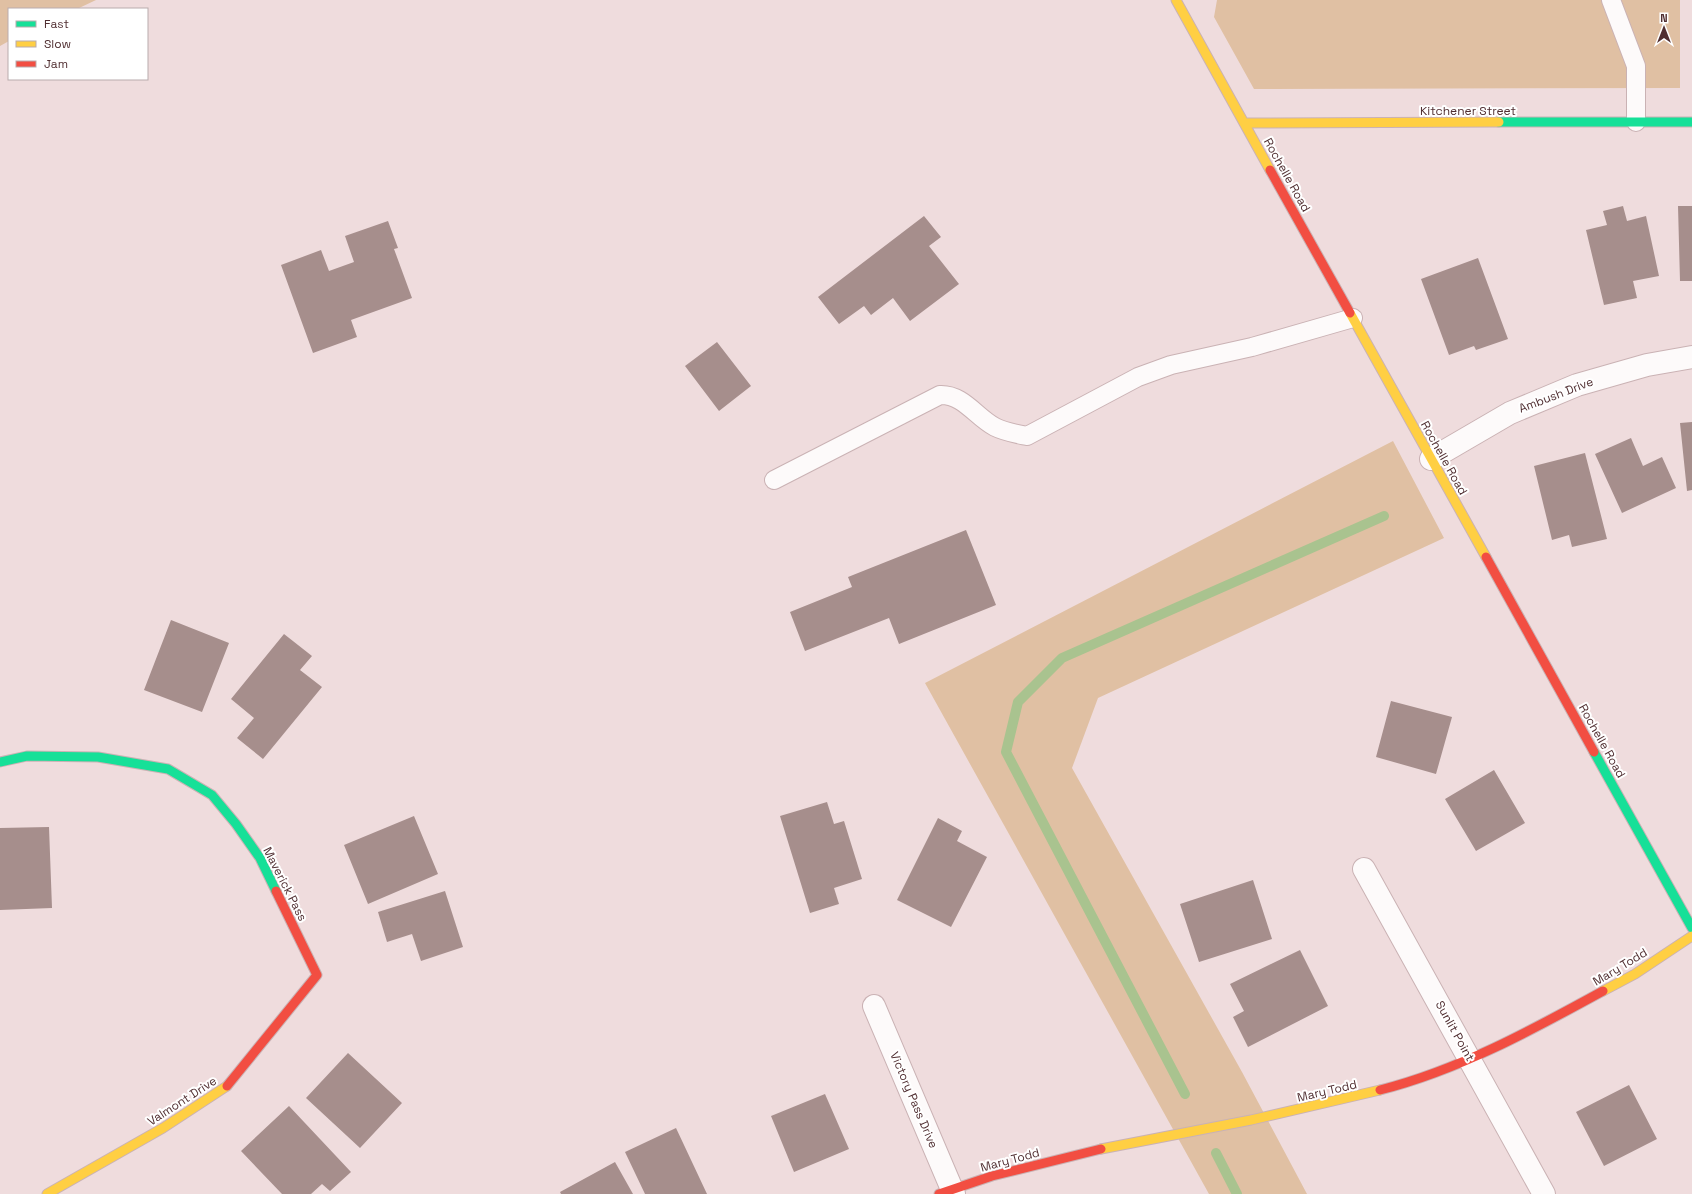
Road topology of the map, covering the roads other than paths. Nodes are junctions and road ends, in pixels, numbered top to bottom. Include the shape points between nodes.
1 (1176, 0) edge
2 (1611, 0) edge
3 (1636, 122) junction
4 (1692, 122) edge
5 (1245, 123) junction
6 (1353, 318) junction
7 (1692, 357) edge
8 (1431, 459) junction
9 (774, 480) dead end
10 (0, 762) edge
11 (1364, 869) dead end
12 (1692, 928) edge
13 (1692, 936) edge
14 (317, 975) joint
15 (874, 1006) dead end
16 (1470, 1059) junction
17 (948, 1193) edge
18 (47, 1194) edge
19 (1544, 1194) edge

1 - 5 street, Rochelle Road
2 - 3 lane via 1636,66
3 - 4 street, Kitchener Street
3 - 5 street, Kitchener Street
5 - 6 street, Rochelle Road
6 - 8 street, Rochelle Road
6 - 9 lane via 1171,365 1138,378 1028,436 994,427 958,398 949,394 940,395
7 - 8 street, Ambush Drive via 1647,365 1577,386 1510,413
8 - 12 street, Rochelle Road
10 - 14 street, Maverick Pass via 27,756 98,757 168,769 212,795 260,858
11 - 16 street, Sunlit Point
13 - 16 street, Mary Todd via 1635,974 1522,1036
14 - 18 street, Valmont Drive via 225,1088 163,1128
15 - 17 street, Victory Pass Drive
16 - 17 street, Mary Todd via 1413,1082 1368,1094 1117,1145 992,1176
16 - 19 street, Sunlit Point

